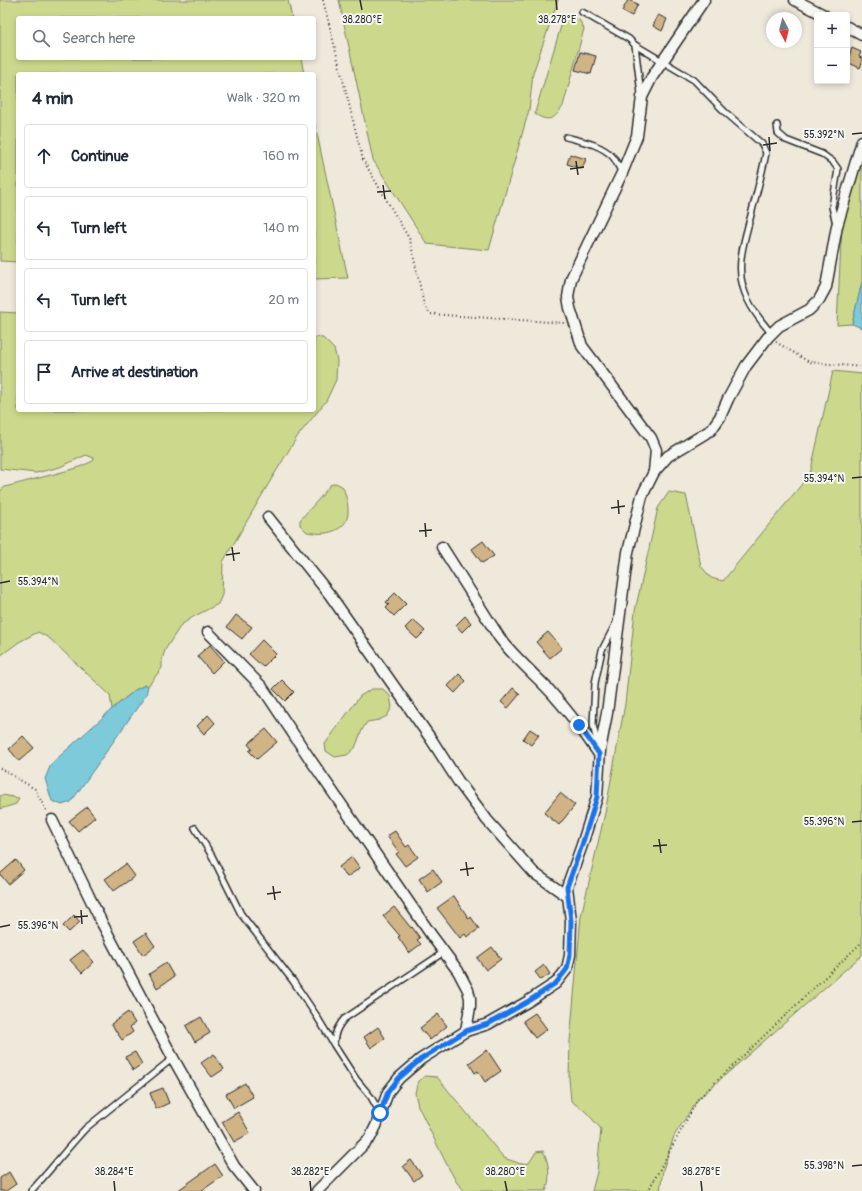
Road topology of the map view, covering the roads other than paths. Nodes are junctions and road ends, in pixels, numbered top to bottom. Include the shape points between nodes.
1 (704, 0) edge
2 (795, 0) edge
3 (582, 12) dead end
4 (818, 12) edge
5 (850, 29) edge
6 (862, 35) edge
7 (635, 45) junction
8 (663, 61) junction
9 (642, 97) junction
10 (777, 125) dead end
11 (566, 137) dead end
12 (862, 141) edge
13 (622, 173) junction
14 (836, 226) junction
15 (770, 336) junction
16 (654, 472) junction
17 (268, 517) dead end
18 (442, 547) dead end
19 (619, 616) junction
20 (208, 632) dead end
21 (599, 752) junction
22 (52, 820) road end
23 (195, 828) dead end
24 (567, 896) junction
25 (444, 952) junction
26 (466, 1031) junction
27 (334, 1046) junction
28 (173, 1058) junction
29 (380, 1113) junction
30 (322, 1187) edge
31 (31, 1191) edge
32 (254, 1191) edge

1 - 8 street
2 - 4 street
3 - 7 lane
5 - 6 street
7 - 8 lane
7 - 9 lane
8 - 9 street
8 - 15 lane via 694,80 725,112 762,144 766,153 743,247 740,271 742,287 749,303
9 - 13 street via 637,136
10 - 14 lane via 778,133 786,140 822,154 838,169 832,207
11 - 13 lane via 604,150 613,157
12 - 14 street
13 - 16 street via 571,279 568,297 582,346 651,438 656,450
14 - 15 street via 826,288 819,300 809,310 779,326
15 - 16 street via 746,366 711,430 668,456
16 - 19 street via 642,496 628,552
17 - 24 street via 330,596 431,738 449,770 483,814 534,873
18 - 21 street via 508,649 550,692
19 - 21 street via 607,713
19 - 21 lane via 602,650 595,683 594,725
20 - 25 street via 262,687
21 - 24 street via 597,797 570,876
22 - 28 street via 102,923
23 - 27 lane via 241,914 293,981
24 - 26 street via 571,921 567,969 556,983 527,1002 488,1024
25 - 26 street via 468,990 470,1007
25 - 27 lane via 344,1019 334,1034
26 - 29 street via 421,1059 399,1078 388,1092
27 - 29 lane
28 - 31 lane via 86,1128
28 - 32 street via 234,1166
29 - 30 street via 370,1138

